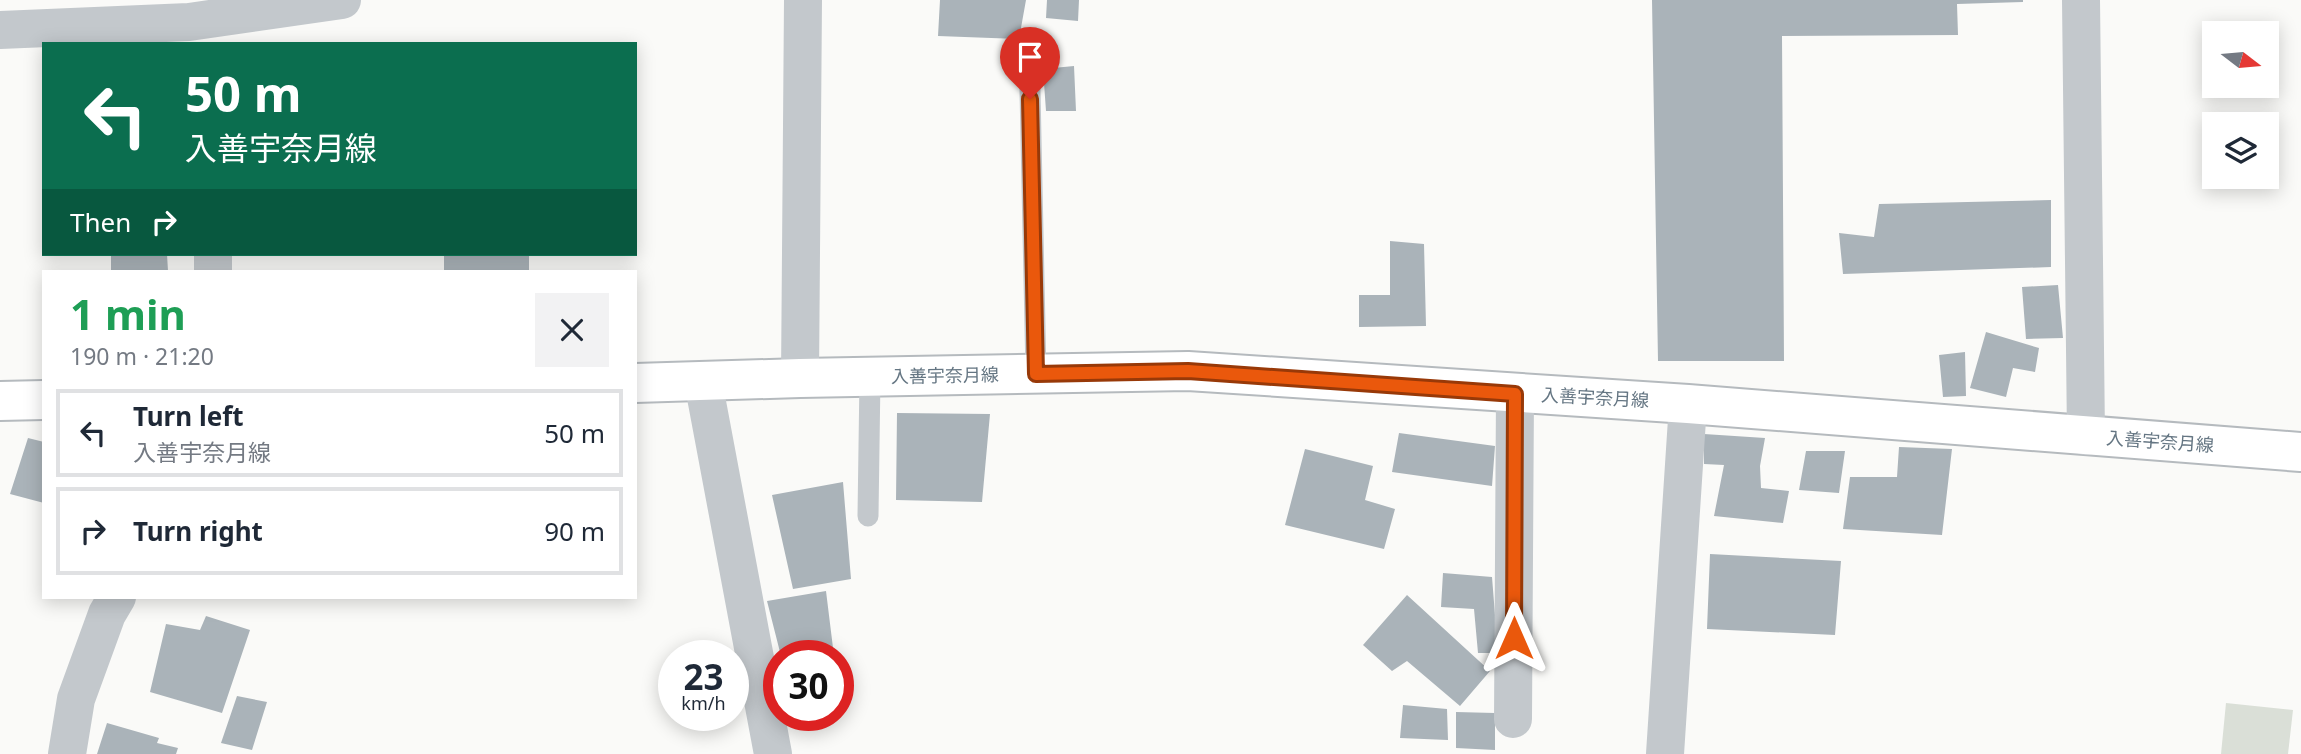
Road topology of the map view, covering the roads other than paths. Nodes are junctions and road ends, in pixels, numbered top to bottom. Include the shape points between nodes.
1 (342, 0) edge
2 (803, 0) edge
3 (2081, 0) edge
4 (189, 22) edge
5 (0, 30) edge
6 (1029, 44) dead end
7 (1036, 374) junction
8 (870, 377) junction
9 (800, 378) junction
10 (703, 381) junction
11 (637, 383) edge
12 (1515, 394) junction
13 (42, 400) edge
14 (0, 401) edge
15 (1688, 404) junction
16 (2086, 436) junction
17 (2301, 452) edge
18 (868, 516) dead end
19 (116, 599) edge
20 (1513, 719) dead end
21 (67, 754) edge
22 (773, 754) edge
23 (1665, 754) edge

1 - 4 street
2 - 9 street
3 - 16 street
4 - 5 street
6 - 7 lane
7 - 8 main road, 入善宇奈月線
7 - 12 main road, 入善宇奈月線 via 1188,371
8 - 9 main road, 入善宇奈月線
8 - 18 lane
9 - 10 main road, 入善宇奈月線
10 - 11 main road, 入善宇奈月線
10 - 22 street
12 - 15 main road, 入善宇奈月線
12 - 20 street
13 - 14 main road
15 - 16 main road, 入善宇奈月線
15 - 23 street
16 - 17 main road, 入善宇奈月線
19 - 21 street via 76,699

